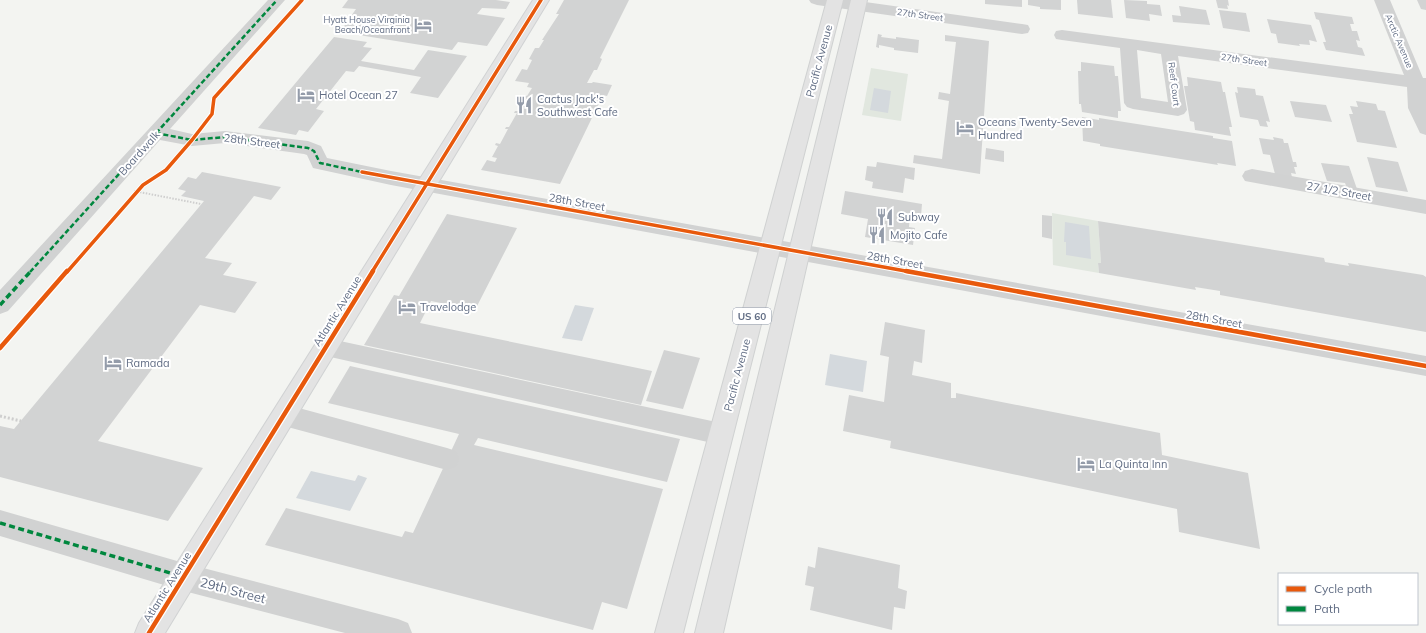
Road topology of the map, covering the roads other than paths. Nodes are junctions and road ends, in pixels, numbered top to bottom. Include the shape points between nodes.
1 (277, 0) edge
2 (541, 0) edge
3 (1382, 0) edge
4 (829, 1) edge
5 (858, 3) edge
6 (1022, 29) dead end
7 (1062, 34) dead end
8 (1128, 44) junction
9 (1169, 50) junction
10 (1421, 83) edge
11 (1426, 99) edge
12 (1426, 129) edge
13 (156, 133) junction
14 (1252, 176) dead end
15 (426, 184) junction
16 (1426, 207) edge
17 (770, 247) junction
18 (799, 252) junction
19 (0, 305) edge
20 (326, 347) junction
21 (1426, 366) edge
22 (284, 415) junction
23 (721, 434) junction
24 (447, 460) dead end
25 (0, 523) edge
26 (184, 576) junction
27 (149, 633) edge
28 (398, 633) edge
29 (669, 633) edge
30 (709, 633) edge

1 - 13 street, Boardwalk
2 - 15 main road, Atlantic Avenue
3 - 10 street, Arctic Avenue
4 - 5 street, 27th Street
4 - 17 main road, Pacific Avenue / US 60
5 - 6 street, 27th Street
5 - 18 main road, US 60
7 - 8 street, 27th Street
8 - 9 street, 27th Street
8 - 9 street, Reef Court via 1133,103 1178,110
9 - 10 street, 27th Street
10 - 11 street, Arctic Avenue
10 - 12 street, Arctic Avenue via 1418,108
13 - 15 street, 28th Street via 192,140 225,137 308,148 314,151 320,163
13 - 19 street, Boardwalk
14 - 16 street, 27 1/2 Street
15 - 17 street, 28th Street
15 - 20 main road, Atlantic Avenue
17 - 18 street, 28th Street
17 - 23 main road, Pacific Avenue / US 60
18 - 21 street, 28th Street
18 - 30 main road, US 60
20 - 22 main road, Atlantic Avenue
20 - 23 street
22 - 24 street
22 - 26 main road, Atlantic Avenue
23 - 29 main road, Pacific Avenue / US 60
25 - 26 street, 29th Street
26 - 27 main road, Atlantic Avenue
26 - 28 street, 29th Street

